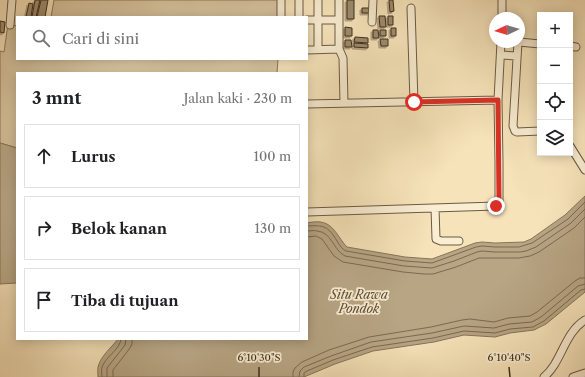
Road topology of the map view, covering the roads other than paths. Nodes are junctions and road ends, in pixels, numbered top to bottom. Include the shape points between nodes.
1 (12, 0) edge
2 (281, 0) edge
3 (299, 0) edge
4 (318, 0) edge
5 (339, 0) edge
6 (373, 0) edge
7 (502, 0) edge
8 (411, 8) dead end
9 (502, 12) edge
10 (281, 16) edge
11 (300, 16) edge
12 (308, 20) edge
13 (318, 20) junction
14 (339, 20) junction
15 (372, 22) dead end
16 (10, 25) dead end
17 (525, 43) edge
18 (537, 44) edge
19 (501, 48) edge
20 (518, 48) edge
21 (318, 49) junction
22 (339, 49) junction
23 (308, 50) edge
24 (501, 55) junction
25 (517, 56) junction
26 (498, 100) junction
27 (414, 102) junction
28 (344, 103) junction
29 (308, 104) edge
30 (537, 132) edge
31 (573, 151) edge
32 (585, 170) edge
33 (435, 208) junction
34 (308, 212) edge
35 (459, 241) dead end
36 (585, 320) edge
37 (585, 373) edge
38 (548, 375) edge
39 (573, 377) edge

1 - 16 street
2 - 10 street
3 - 11 street
4 - 13 street
5 - 14 street
6 - 15 street
7 - 9 street
8 - 27 street
12 - 13 street
13 - 14 street
13 - 21 street
14 - 22 street
17 - 18 street
19 - 24 street
20 - 25 street
21 - 22 street
21 - 23 street
22 - 28 street via 343,58
24 - 25 street
24 - 26 street
25 - 30 street via 513,126 515,132
26 - 27 street
26 - 33 street via 499,204
27 - 28 street
28 - 29 street
31 - 32 street
33 - 34 street
33 - 35 street via 436,239
36 - 38 street via 576,327
37 - 39 street

